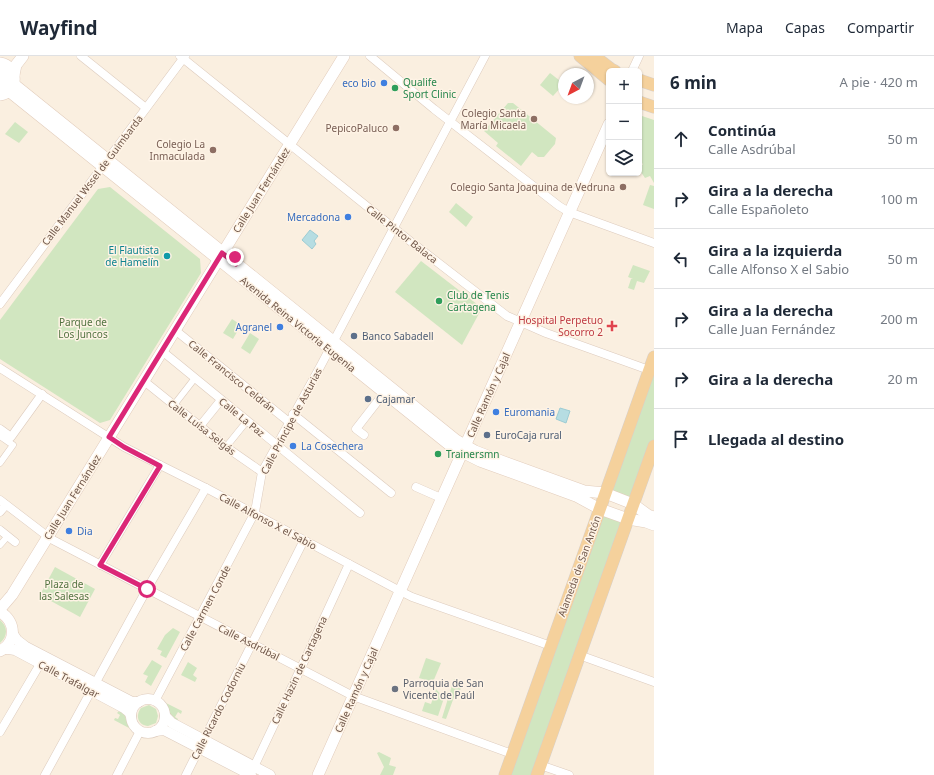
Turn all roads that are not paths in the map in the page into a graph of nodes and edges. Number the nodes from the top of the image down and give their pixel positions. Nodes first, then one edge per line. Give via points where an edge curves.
1 (12, 56) edge
2 (23, 56) edge
3 (81, 56) edge
4 (344, 56) edge
5 (370, 56) edge
6 (485, 56) edge
7 (580, 56) edge
8 (594, 56) edge
9 (638, 56) edge
10 (182, 57) edge
11 (0, 66) edge
12 (609, 68) edge
13 (633, 68) edge
14 (606, 78) edge
15 (642, 81) edge
16 (0, 84) edge
17 (654, 85) edge
18 (9, 87) edge
19 (642, 103) edge
20 (654, 107) edge
21 (146, 108) junction
22 (450, 121) junction
23 (606, 131) edge
24 (289, 144) junction
25 (105, 163) junction
26 (569, 212) junction
27 (394, 228) junction
28 (654, 242) edge
29 (222, 253) junction
30 (0, 304) edge
31 (520, 323) junction
32 (175, 330) junction
33 (331, 345) junction
34 (162, 351) junction
35 (654, 357) edge
36 (0, 368) edge
37 (649, 370) junction
38 (195, 378) junction
39 (144, 381) junction
40 (384, 393) junction
41 (42, 394) junction
42 (221, 400) junction
43 (174, 405) junction
44 (293, 414) junction
45 (247, 421) junction
46 (289, 422) junction
47 (200, 426) junction
48 (0, 429) edge
49 (364, 435) dead end
50 (0, 436) edge
51 (109, 437) junction
52 (277, 445) junction
53 (654, 446) edge
54 (226, 447) junction
55 (461, 453) junction
56 (0, 463) edge
57 (160, 466) junction
58 (262, 472) junction
59 (416, 487) dead end
60 (206, 488) junction
61 (391, 493) dead end
62 (605, 493) junction
63 (441, 498) junction
64 (3, 502) edge
65 (633, 504) junction
66 (600, 509) junction
67 (0, 512) edge
68 (360, 513) dead end
69 (254, 514) junction
70 (654, 517) edge
71 (628, 519) junction
72 (654, 525) edge
73 (0, 530) edge
74 (8, 536) junction
75 (47, 537) junction
76 (304, 540) junction
77 (15, 542) dead end
78 (0, 546) edge
79 (349, 564) junction
80 (100, 565) junction
81 (147, 589) junction
82 (400, 591) junction
83 (1, 606) edge
84 (200, 616) junction
85 (13, 634) junction
86 (252, 643) junction
87 (551, 646) junction
88 (1, 650) edge
89 (579, 655) junction
90 (42, 660) junction
91 (300, 668) junction
92 (654, 682) edge
93 (94, 687) junction
94 (353, 696) junction
95 (155, 701) junction
96 (139, 702) junction
97 (131, 716) junction
98 (165, 716) junction
99 (140, 731) junction
100 (155, 731) junction
101 (0, 732) edge
102 (201, 744) junction
103 (512, 754) junction
104 (538, 770) edge
105 (251, 773) edge
106 (45, 775) edge
107 (116, 775) edge
108 (186, 775) edge
109 (270, 775) edge
110 (318, 775) edge
111 (505, 775) edge
112 (569, 775) edge

1 - 11 main road
2 - 18 main road via 16,65
3 - 21 street
4 - 24 main road, Calle Juan Fernández
5 - 22 street
6 - 22 street, Calle Príncipe de Asturias
7 - 14 main road
8 - 12 main road
9 - 13 street
10 - 21 street, Calle Manuel Wssel de Guimbarda
10 - 24 street, Calle Pintor Balaca
11 - 18 main road, Avenida Reina Victoria Eugenia
15 - 17 main road
16 - 18 main road, Avenida Reina Victoria Eugenia
18 - 25 main road, Avenida Reina Victoria Eugenia
19 - 20 main road
21 - 25 street, Calle Manuel Wssel de Guimbarda
22 - 26 street
22 - 27 street, Calle Príncipe de Asturias
23 - 26 main road, Calle Ramón y Cajal
24 - 27 street, Calle Pintor Balaca
24 - 29 main road, Calle Juan Fernández
25 - 29 main road, Avenida Reina Victoria Eugenia
25 - 30 street, Calle Manuel Wssel de Guimbarda
26 - 28 street
26 - 31 main road, Calle Ramón y Cajal
27 - 31 street, Calle Pintor Balaca via 507,316
27 - 33 street, Calle Príncipe de Asturias
29 - 32 main road, Calle Juan Fernández
29 - 33 main road, Avenida Reina Victoria Eugenia
29 - 33 main road, Avenida Reina Victoria Eugenia
31 - 37 street, Calle Pintor Balaca
31 - 55 main road, Calle Ramón y Cajal
32 - 34 main road, Calle Juan Fernández
32 - 46 street, Calle Francisco Celdrán
33 - 40 main road, Avenida Reina Victoria Eugenia
33 - 44 street, Calle Príncipe de Asturias
33 - 55 main road, Avenida Reina Victoria Eugenia via 448,434
34 - 38 street, Calle La Paz
34 - 39 main road, Calle Juan Fernández
35 - 37 main road, Alameda de San Antón
36 - 41 street, Calle Alfonso X el Sabio
37 - 62 main road, Alameda de San Antón
38 - 42 street, Calle La Paz
38 - 43 street
39 - 43 street, Calle Luisa Selgás
39 - 51 main road, Calle Juan Fernández
40 - 49 street via 356,429
40 - 55 main road, Avenida Reina Victoria Eugenia via 448,444 454,461
41 - 48 street via 11,437
41 - 51 street, Calle Alfonso X el Sabio
42 - 45 street, Calle La Paz
42 - 47 street
43 - 47 street, Calle Luisa Selgás
44 - 46 street, Calle Príncipe de Asturias
44 - 61 street
45 - 52 street, Calle La Paz
45 - 54 street
46 - 52 street, Calle Príncipe de Asturias
47 - 54 street, Calle Luisa Selgás
50 - 56 street via 13,445
51 - 57 street, Calle Alfonso X el Sabio
51 - 75 main road, Calle Juan Fernández
52 - 58 street, Calle Príncipe de Asturias
52 - 68 street, Calle La Paz
53 - 65 main road
54 - 58 street, Calle Luisa Selgás
55 - 62 main road, Avenida Reina Victoria Eugenia via 488,456 584,491
55 - 63 main road, Calle Ramón y Cajal
55 - 66 main road, Avenida Reina Victoria Eugenia via 576,496
57 - 60 street, Calle Alfonso X el Sabio
57 - 80 street
58 - 69 street, Calle Príncipe de Asturias
59 - 63 street
60 - 69 street, Calle Alfonso X el Sabio
60 - 81 street
62 - 65 main road, Avenida Reina Victoria Eugenia
62 - 66 main road, Alameda de San Antón
63 - 82 main road, Calle Ramón y Cajal
64 - 67 street
64 - 75 street, Calle Asdrúbal
65 - 70 main road, Avenida Reina Victoria Eugenia
65 - 71 main road
66 - 71 main road, Avenida Reina Victoria Eugenia
66 - 87 main road, Alameda de San Antón
69 - 76 street, Calle Alfonso X el Sabio
69 - 84 street, Calle Carmen Conde
71 - 72 main road, Avenida Reina Victoria Eugenia
71 - 89 main road
73 - 74 street
74 - 77 street
74 - 78 street
75 - 80 street, Calle Asdrúbal
75 - 83 main road, Calle Juan Fernández
76 - 79 street, Calle Alfonso X el Sabio
76 - 86 street, Calle Ricardo Codorniu
79 - 82 street, Calle Alfonso X el Sabio
79 - 91 street, Calle Hazin de Cartagena
80 - 81 street, Calle Asdrúbal
81 - 84 street, Calle Asdrúbal
81 - 93 street
82 - 87 street, Calle Alfonso X el Sabio
82 - 94 main road, Calle Ramón y Cajal
83 - 85 main road via 10,621
84 - 86 street, Calle Asdrúbal
84 - 95 street, Calle Carmen Conde
85 - 88 main road via 10,642
85 - 90 street, Calle Trafalgar
86 - 91 street, Calle Asdrúbal
86 - 102 street, Calle Ricardo Codorniu
87 - 103 main road, Alameda de San Antón
88 - 90 street, Calle Trafalgar via 12,650
89 - 92 street
89 - 104 main road
90 - 93 street, Calle Trafalgar
90 - 101 street
91 - 94 street, Calle Asdrúbal
91 - 105 street, Calle Hazin de Cartagena
93 - 96 street, Calle Trafalgar via 132,702
93 - 97 street, Calle Trafalgar via 128,711
93 - 106 street
94 - 103 street, Calle Asdrúbal
94 - 110 main road, Calle Ramón y Cajal
95 - 96 street via 147,699
95 - 98 street via 163,708
96 - 97 street via 133,708
97 - 99 street via 134,726
98 - 100 street via 162,725
98 - 102 street
99 - 100 street
99 - 107 street
100 - 102 street via 166,731
102 - 105 street
102 - 108 street, Calle Ricardo Codorniu
103 - 111 main road, Alameda de San Antón
104 - 112 street
105 - 109 street

